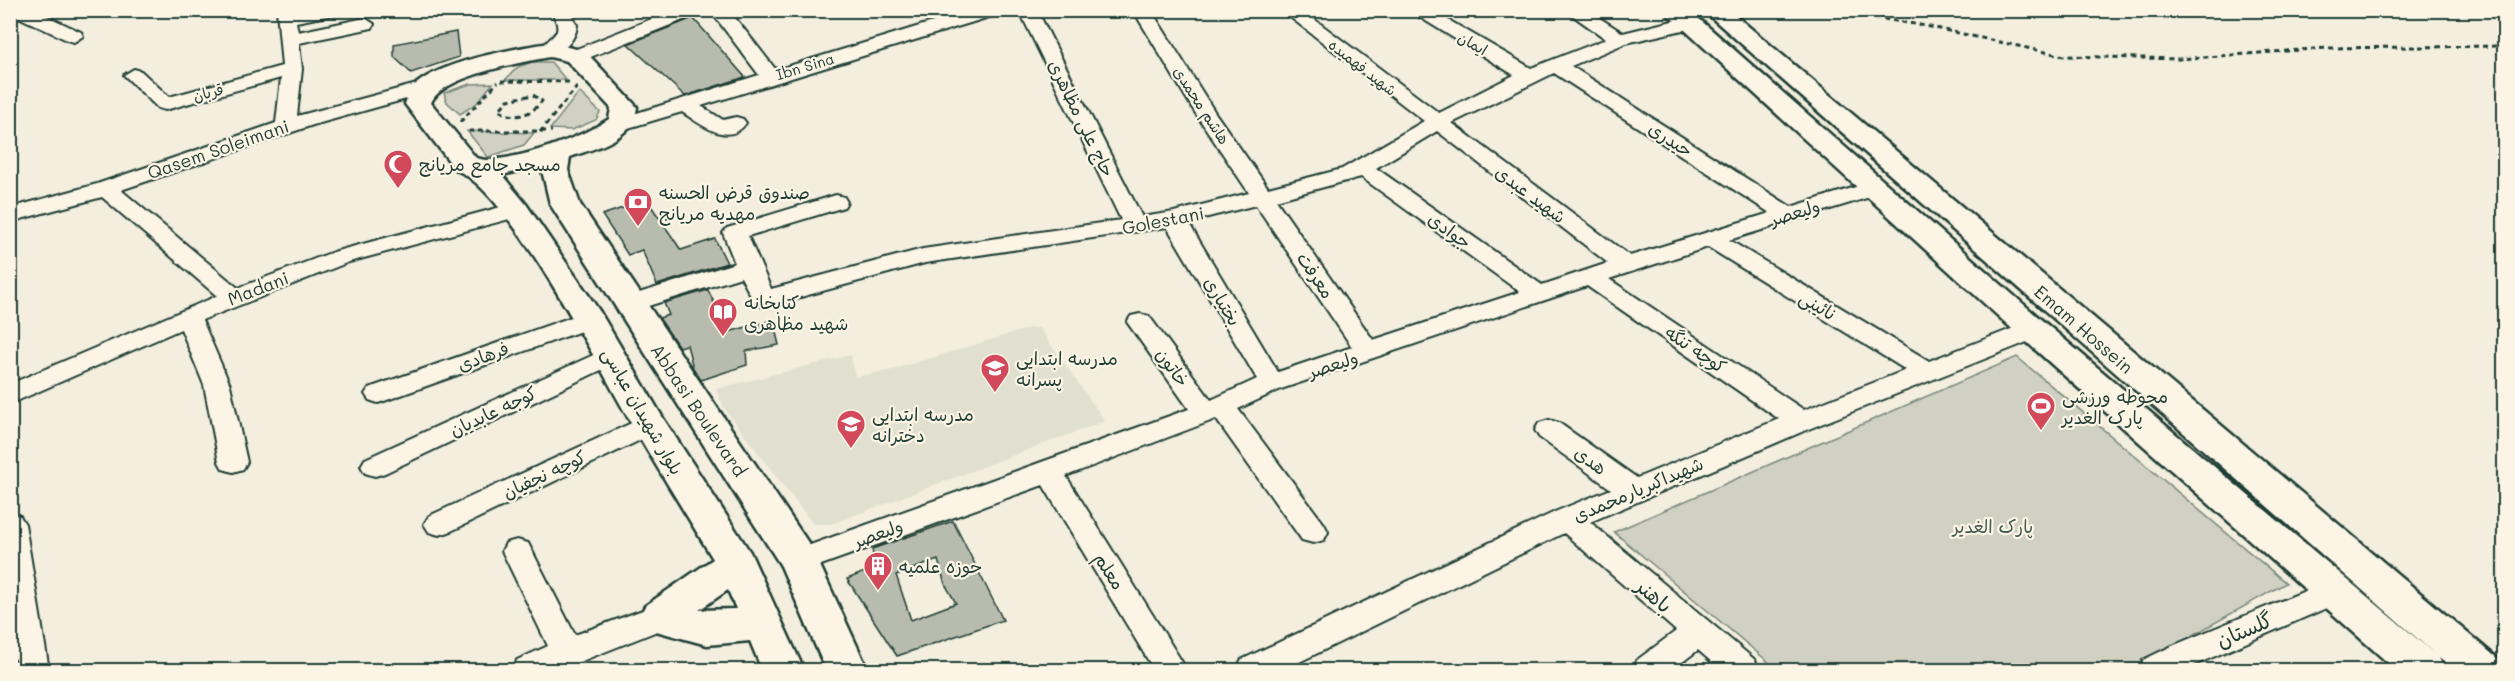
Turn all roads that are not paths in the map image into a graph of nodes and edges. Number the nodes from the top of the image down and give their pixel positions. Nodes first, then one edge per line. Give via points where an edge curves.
1 (18, 10) edge
2 (332, 10) edge
3 (560, 10) edge
4 (692, 10) edge
5 (719, 10) edge
6 (993, 10) edge
7 (1028, 10) edge
8 (1142, 10) edge
9 (1290, 10) edge
10 (1417, 10) edge
11 (1574, 10) edge
12 (286, 14) edge
13 (1693, 15) edge
14 (365, 24) dead end
15 (74, 36) dead end
16 (290, 39) junction
17 (1620, 39) junction
18 (550, 50) junction
19 (1554, 64) junction
20 (570, 65) junction
21 (292, 69) junction
22 (134, 75) dead end
23 (1529, 75) junction
24 (771, 76) junction
25 (428, 87) junction
26 (687, 106) junction
27 (736, 123) dead end
28 (1436, 123) junction
29 (618, 125) junction
30 (286, 126) junction
31 (546, 138) junction
32 (474, 153) junction
33 (1360, 166) junction
34 (105, 188) junction
35 (1875, 188) junction
36 (1263, 198) junction
37 (836, 202) dead end
38 (516, 210) junction
39 (1787, 214) junction
40 (10, 215) edge
41 (1174, 219) junction
42 (1135, 226) junction
43 (1709, 238) junction
44 (1626, 265) junction
45 (748, 267) junction
46 (1590, 277) junction
47 (1540, 295) junction
48 (233, 297) junction
49 (629, 304) junction
50 (188, 316) junction
51 (589, 319) junction
52 (1140, 322) dead end
53 (2033, 330) junction
54 (1368, 352) junction
55 (611, 355) junction
56 (1926, 371) junction
57 (1272, 383) junction
58 (378, 394) dead end
59 (10, 395) edge
60 (1213, 409) junction
61 (1801, 421) junction
62 (650, 424) junction
63 (1549, 430) dead end
64 (233, 462) dead end
65 (375, 466) dead end
66 (1049, 472) junction
67 (1632, 490) junction
68 (1567, 519) junction
69 (10, 524) edge
70 (439, 524) dead end
71 (1312, 532) dead end
72 (517, 551) dead end
73 (799, 561) junction
74 (736, 563) junction
75 (2334, 591) junction
76 (659, 617) junction
77 (763, 624) junction
78 (1697, 633) junction
79 (567, 652) junction
80 (2192, 663) edge
81 (33, 670) edge
82 (529, 670) edge
83 (783, 670) edge
84 (847, 670) edge
85 (1171, 670) edge
86 (1253, 670) edge
87 (1649, 670) edge
88 (1743, 670) edge
89 (2156, 670) edge
90 (2424, 670) edge
91 (2482, 670) edge

1 - 15 street
2 - 12 street
3 - 18 street via 568,25 567,35
4 - 20 street
5 - 24 street
6 - 24 street, Ibn Sina
7 - 42 street, حاج علی مظاهری
8 - 36 street, هاشم محمدی
9 - 28 street, شهید فهمیده
10 - 23 street, ایمان
11 - 17 street
12 - 16 street
13 - 17 street, Golestani
13 - 35 main road, Emam Hossein
13 - 91 main road, Emam Hossein
14 - 16 street
16 - 21 street
17 - 19 street, Golestani
18 - 20 main road
18 - 25 main road via 526,53
19 - 23 street, Golestani
19 - 39 street, حیدری
20 - 29 main road via 624,107
21 - 22 street, قربان via 165,104
21 - 30 street
23 - 28 street, Golestani
24 - 26 street, Ibn Sina
25 - 30 street, Qasem Soleimani
25 - 32 main road, بلوار شهیدان عباسی via 418,104 466,164
26 - 27 street via 721,128
26 - 29 street, Ibn Sina
28 - 33 street, Golestani
28 - 44 street, شهید عبدی
29 - 31 main road via 599,136
30 - 34 street, Qasem Soleimani
31 - 32 main road via 515,165
31 - 49 main road, Abbasi Boulevard via 565,204
32 - 38 main road, بلوار شهیدان عباسی
33 - 36 street, Golestani via 1350,174
33 - 47 street, جوادی
34 - 40 street, Qasem Soleimani
34 - 48 street
35 - 39 street, ولیعصر
35 - 53 main road, Emam Hossein
36 - 41 street, Golestani
36 - 54 street, معرفت
37 - 45 street via 735,233
38 - 48 street, Madani via 341,257
38 - 51 main road, بلوار شهیدان عباسی
39 - 43 street, ولیعصر
41 - 42 street, Golestani
41 - 57 street, بختیاری
42 - 45 street, Golestani via 923,256 764,299
43 - 44 street, ولیعصر
43 - 56 street, نائینی
44 - 46 street, ولیعصر
45 - 49 street
46 - 47 street, ولیعصر
46 - 61 street, کوچه تنگه
47 - 54 street, ولیعصر
48 - 50 street, Madani
49 - 73 main road, Abbasi Boulevard
50 - 59 street, Madani
50 - 64 street via 218,385
51 - 55 main road, بلوار شهیدان عباسی
51 - 58 street, فرهادی
52 - 60 street, خاتون
53 - 56 street, شهیداکبریارمحمدی
53 - 75 main road, Emam Hossein
54 - 57 street, ولیعصر
55 - 62 main road, بلوار شهیدان عباسی
55 - 65 street, کوجه عابدیان
56 - 61 street, شهیداکبریارمحمدی
57 - 60 street, ولیعصر
60 - 66 street, ولیعصر
60 - 71 street, خاتون
61 - 67 street, شهیداکبریارمحمدی
62 - 70 street, کوچه نجفیان
62 - 74 main road, بلوار شهیدان عباسی
63 - 67 street, هدی
66 - 73 street, ولیعصر
66 - 85 street, معلم
67 - 68 street, شهیداکبریارمحمدی
68 - 78 street, باهنر
68 - 86 street, شهیداکبریارمحمدی
69 - 81 street
72 - 79 street
73 - 84 main road, Abbasi Boulevard
74 - 76 main road
74 - 77 main road, بلوار شهیدان عباسی
75 - 80 street, گلستان
75 - 90 main road, Emam Hossein
76 - 77 main road via 706,628
76 - 79 street
77 - 83 main road, بلوار شهیدان عباسی
78 - 87 street
78 - 88 street, باهنر
79 - 82 street
80 - 89 street, گلستان

